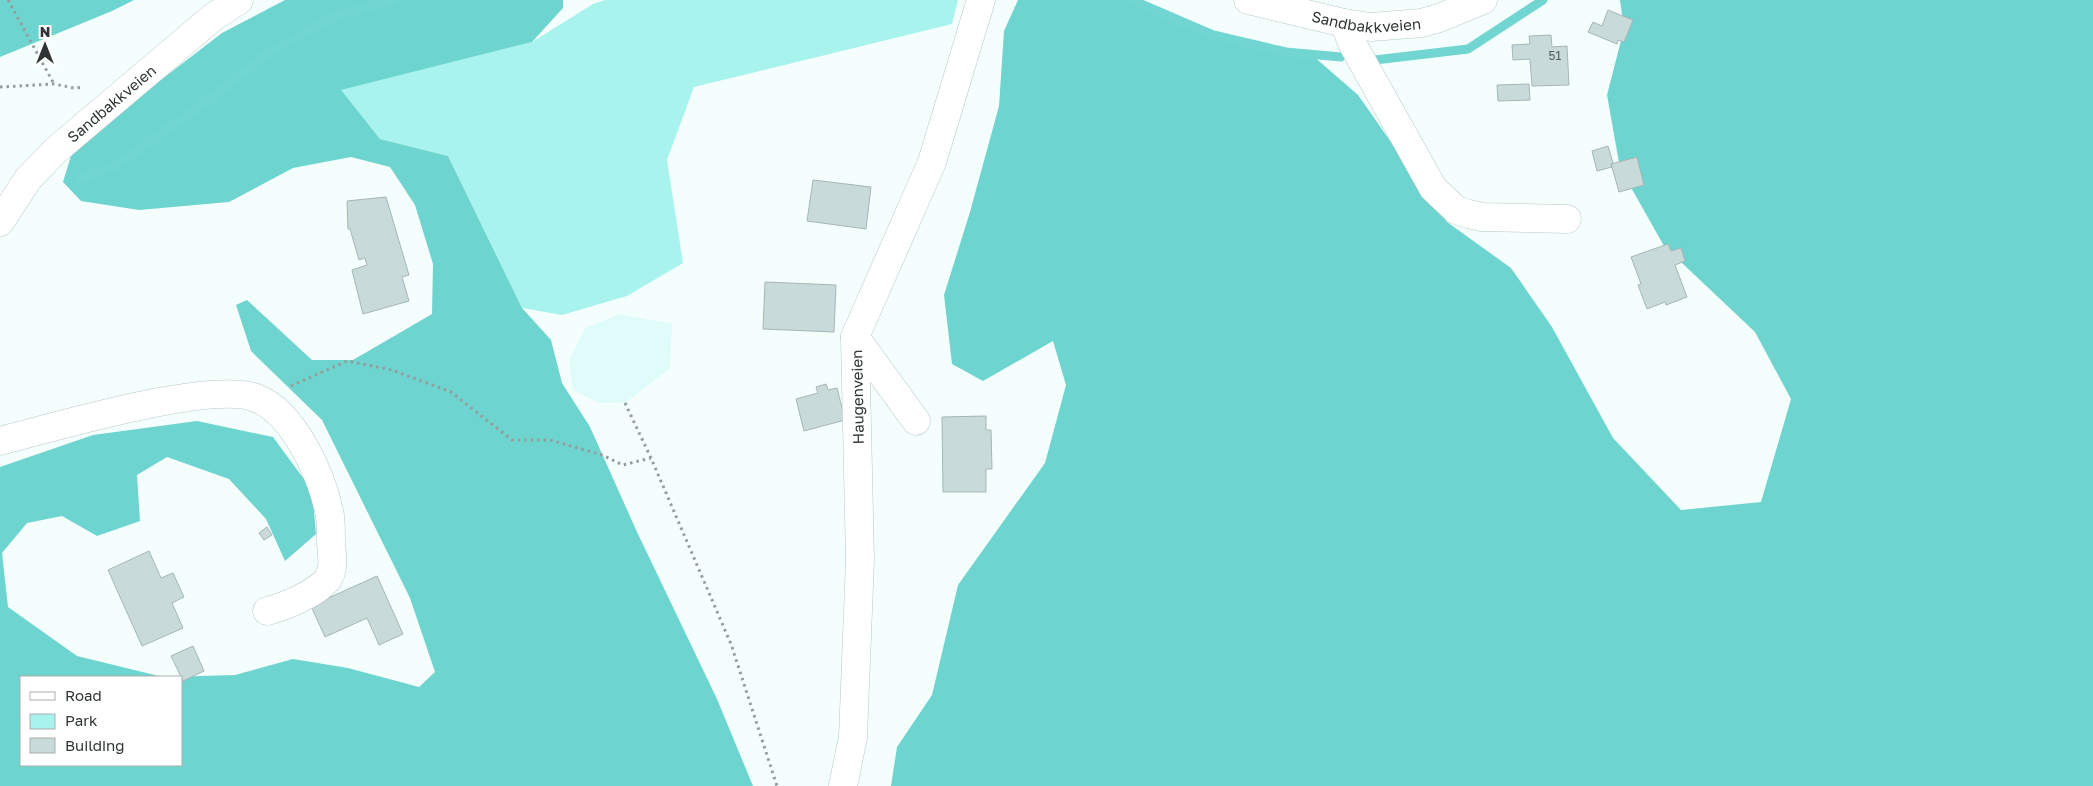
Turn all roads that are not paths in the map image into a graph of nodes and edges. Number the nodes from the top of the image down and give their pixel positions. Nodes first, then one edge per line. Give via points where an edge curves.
1 (239, 0) edge
2 (981, 0) edge
3 (1248, 0) edge
4 (1483, 0) edge
5 (1344, 23) junction
6 (1567, 219) dead end
7 (0, 222) edge
8 (855, 337) junction
9 (916, 421) dead end
10 (0, 440) edge
11 (267, 611) dead end
12 (842, 786) edge

1 - 7 street, Sandbakkveien via 197,30 56,150 28,179
2 - 8 street, Haugenveien via 932,162
3 - 5 street, Sandbakkveien
4 - 5 street, Sandbakkveien via 1422,23 1371,27
5 - 6 street via 1433,188 1443,200 1456,210 1482,217
8 - 9 street
8 - 12 street, Haugenveien via 860,560 853,737
10 - 11 street via 115,412 214,394 242,394 256,397 271,406 300,440 326,498 332,561 326,580 315,590

